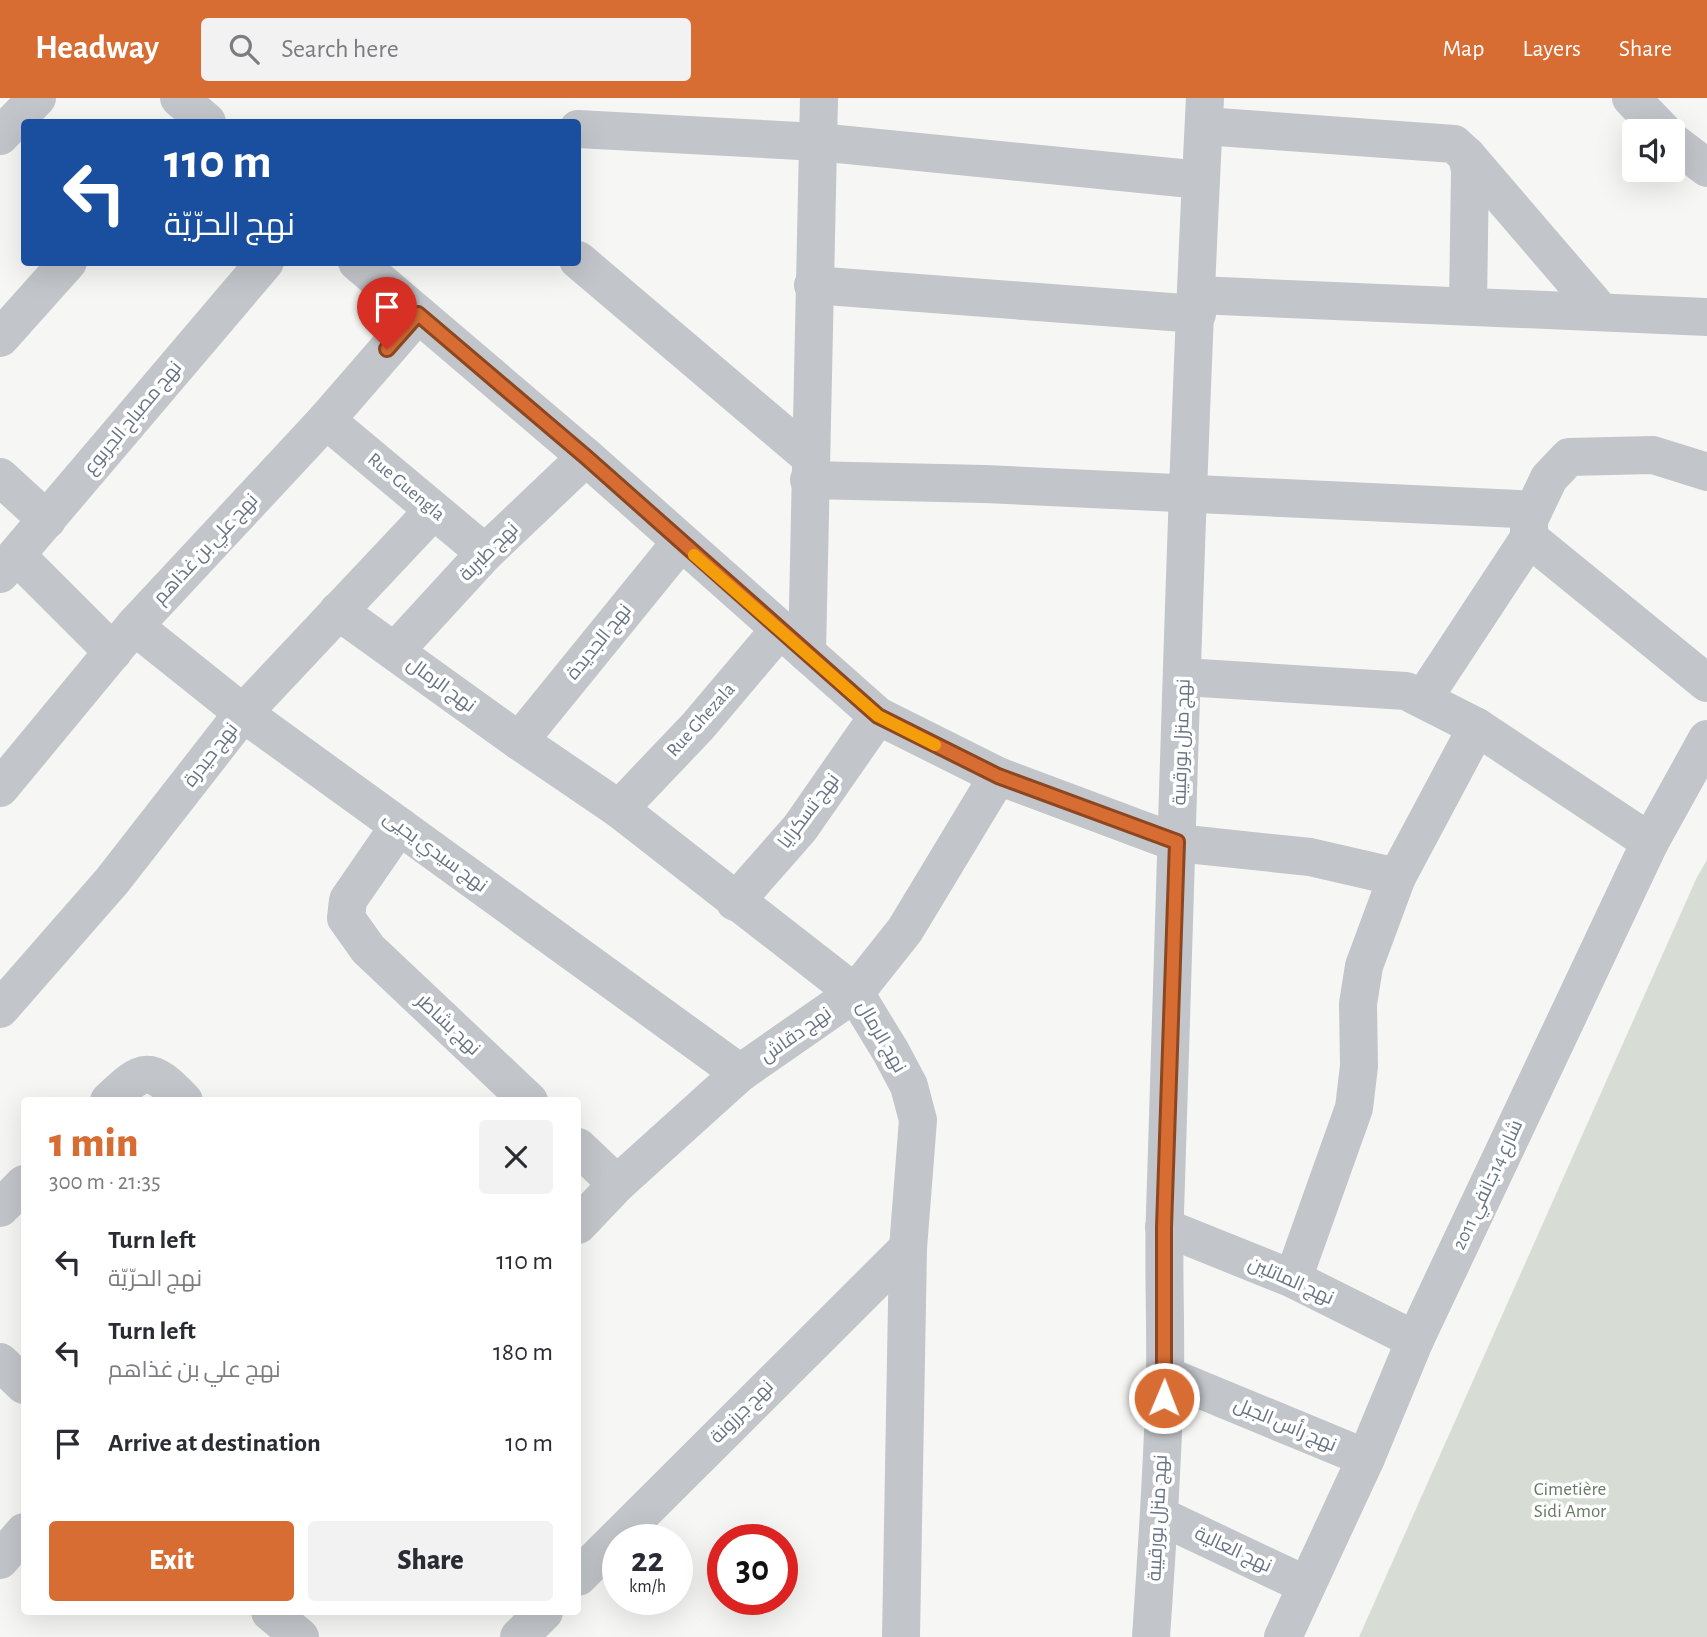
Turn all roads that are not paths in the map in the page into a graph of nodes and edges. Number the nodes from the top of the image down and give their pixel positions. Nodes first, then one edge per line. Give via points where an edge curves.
1 (37, 98) edge
2 (819, 98) edge
3 (1631, 98) edge
4 (1205, 112) edge
5 (1651, 119) edge
6 (581, 129) edge
7 (0, 136) edge
8 (818, 142) junction
9 (1685, 151) edge
10 (1467, 156) junction
11 (1707, 168) edge
12 (1201, 180) junction
13 (581, 263) edge
14 (64, 266) edge
15 (262, 266) edge
16 (362, 266) edge
17 (813, 285) junction
18 (1197, 304) junction
19 (1468, 306) junction
20 (1601, 312) junction
21 (418, 314) junction
22 (1707, 317) edge
23 (0, 338) edge
24 (327, 420) junction
25 (586, 457) junction
26 (809, 468) junction
27 (1707, 472) edge
28 (0, 477) edge
29 (1187, 493) junction
30 (433, 511) junction
31 (47, 520) junction
32 (1529, 529) junction
33 (680, 543) junction
34 (485, 554) junction
35 (8, 565) edge
36 (338, 611) junction
37 (124, 639) junction
38 (793, 641) junction
39 (395, 651) junction
40 (1184, 677) junction
41 (1707, 682) edge
42 (1423, 699) junction
43 (243, 713) junction
44 (878, 716) junction
45 (1477, 727) junction
46 (1707, 739) edge
47 (519, 741) junction
48 (998, 776) junction
49 (0, 788) edge
50 (619, 809) junction
51 (399, 826) junction
52 (1177, 842) junction
53 (1650, 842) junction
54 (1397, 877) junction
55 (735, 902) junction
56 (855, 993) junction
57 (0, 1009) edge
58 (740, 1073) junction
59 (113, 1097) edge
60 (180, 1097) edge
61 (525, 1097) edge
62 (581, 1150) edge
63 (617, 1184) junction
64 (21, 1187) edge
65 (0, 1208) edge
66 (581, 1223) edge
67 (1164, 1227) junction
68 (908, 1248) junction
69 (1293, 1279) junction
70 (1415, 1340) junction
71 (0, 1362) edge
72 (1165, 1374) junction
73 (21, 1382) edge
74 (1366, 1458) junction
75 (1160, 1516) junction
76 (581, 1574) edge
77 (1306, 1585) junction
78 (274, 1615) edge
79 (541, 1615) edge
80 (300, 1637) edge
81 (519, 1637) edge
82 (902, 1637) edge
83 (1151, 1637) edge
84 (1283, 1637) edge

1 - 7 street
2 - 8 street
3 - 5 street
4 - 10 street via 1438,141 1454,144
4 - 12 street, نهج منزل بورقيبة
6 - 8 street
8 - 12 street
8 - 17 street
9 - 11 street
10 - 19 street
10 - 20 street
12 - 18 street, نهج منزل بورقيبة
13 - 26 street
14 - 23 street
15 - 31 street, نهج مصباح الجربوع
16 - 21 street
17 - 18 street
17 - 26 street
18 - 19 street
18 - 29 street, نهج منزل بورقيبة
19 - 20 street
20 - 22 street
21 - 24 street, نهج علي بن غذاهم
21 - 25 street
24 - 30 street, Rue Guengla
24 - 37 street, نهج علي بن غذاهم
25 - 33 street
25 - 34 street, نهج طبربة
26 - 29 street
26 - 38 street
27 - 32 street via 1653,455 1569,457 1549,478
28 - 31 street
29 - 32 street via 1518,509
29 - 40 street, نهج منزل بورقيبة
30 - 34 street, Rue Guengla
30 - 36 street, نهج حيدرة
31 - 35 street, نهج مصباح الجربوع
32 - 41 street
32 - 42 street
33 - 38 street
33 - 47 street, نهج الجديدة
34 - 39 street, نهج طبربة
35 - 37 street, نهج سيدي يحيى
36 - 39 street, نهج الرمال
36 - 43 street, نهج حيدرة
37 - 43 street, نهج سيدي يحيى
37 - 49 street, نهج علي بن غذاهم
38 - 44 street
38 - 50 street, Rue Ghezala via 698,726
39 - 47 street, نهج الرمال
40 - 42 street via 1373,687 1406,691
40 - 52 street, نهج منزل بورقيبة
42 - 45 street
43 - 51 street, نهج سيدي يحيى
43 - 57 street, نهج حيدرة via 112,881
44 - 48 street
44 - 55 street, نهج تسكرايا via 800,828
45 - 53 street
45 - 54 street
46 - 53 street, شارع 14جانفي 2011
47 - 50 street, نهج الرمال
48 - 52 street
48 - 56 street, نهج دقاش via 905,930
50 - 55 street, نهج الرمال
51 - 58 street, نهج سيدي يحيى
51 - 61 street, نهج بشاطر via 348,900 346,918 368,949
52 - 54 street via 1310,857
52 - 67 street, نهج منزل بورقيبة
53 - 70 street, شارع 14جانفي 2011
54 - 69 street via 1364,966 1354,1108
55 - 56 street, نهج الرمال
56 - 58 street, نهج دقاش
56 - 68 street, نهج الرمال via 909,1086 918,1120
58 - 63 street, نهج دقاش
59 - 60 street via 139,1074 150,1073 161,1077
62 - 63 street
63 - 66 street, نهج دقاش
64 - 65 street
67 - 69 street, نهج الماتلين
67 - 72 street, نهج منزل بورقيبة
68 - 76 street, نهج جرزونة
68 - 82 street, نهج الرمال
69 - 70 street, نهج الماتلين
70 - 74 street, شارع 14جانفي 2011
71 - 73 street
72 - 74 street, نهج رأس الجبل
72 - 75 street, نهج منزل بورقيبة
74 - 77 street, شارع 14جانفي 2011
75 - 77 street, نهج العالية
75 - 83 street, نهج منزل بورقيبة
77 - 84 street, شارع 14جانفي 2011
78 - 80 street
79 - 81 street

